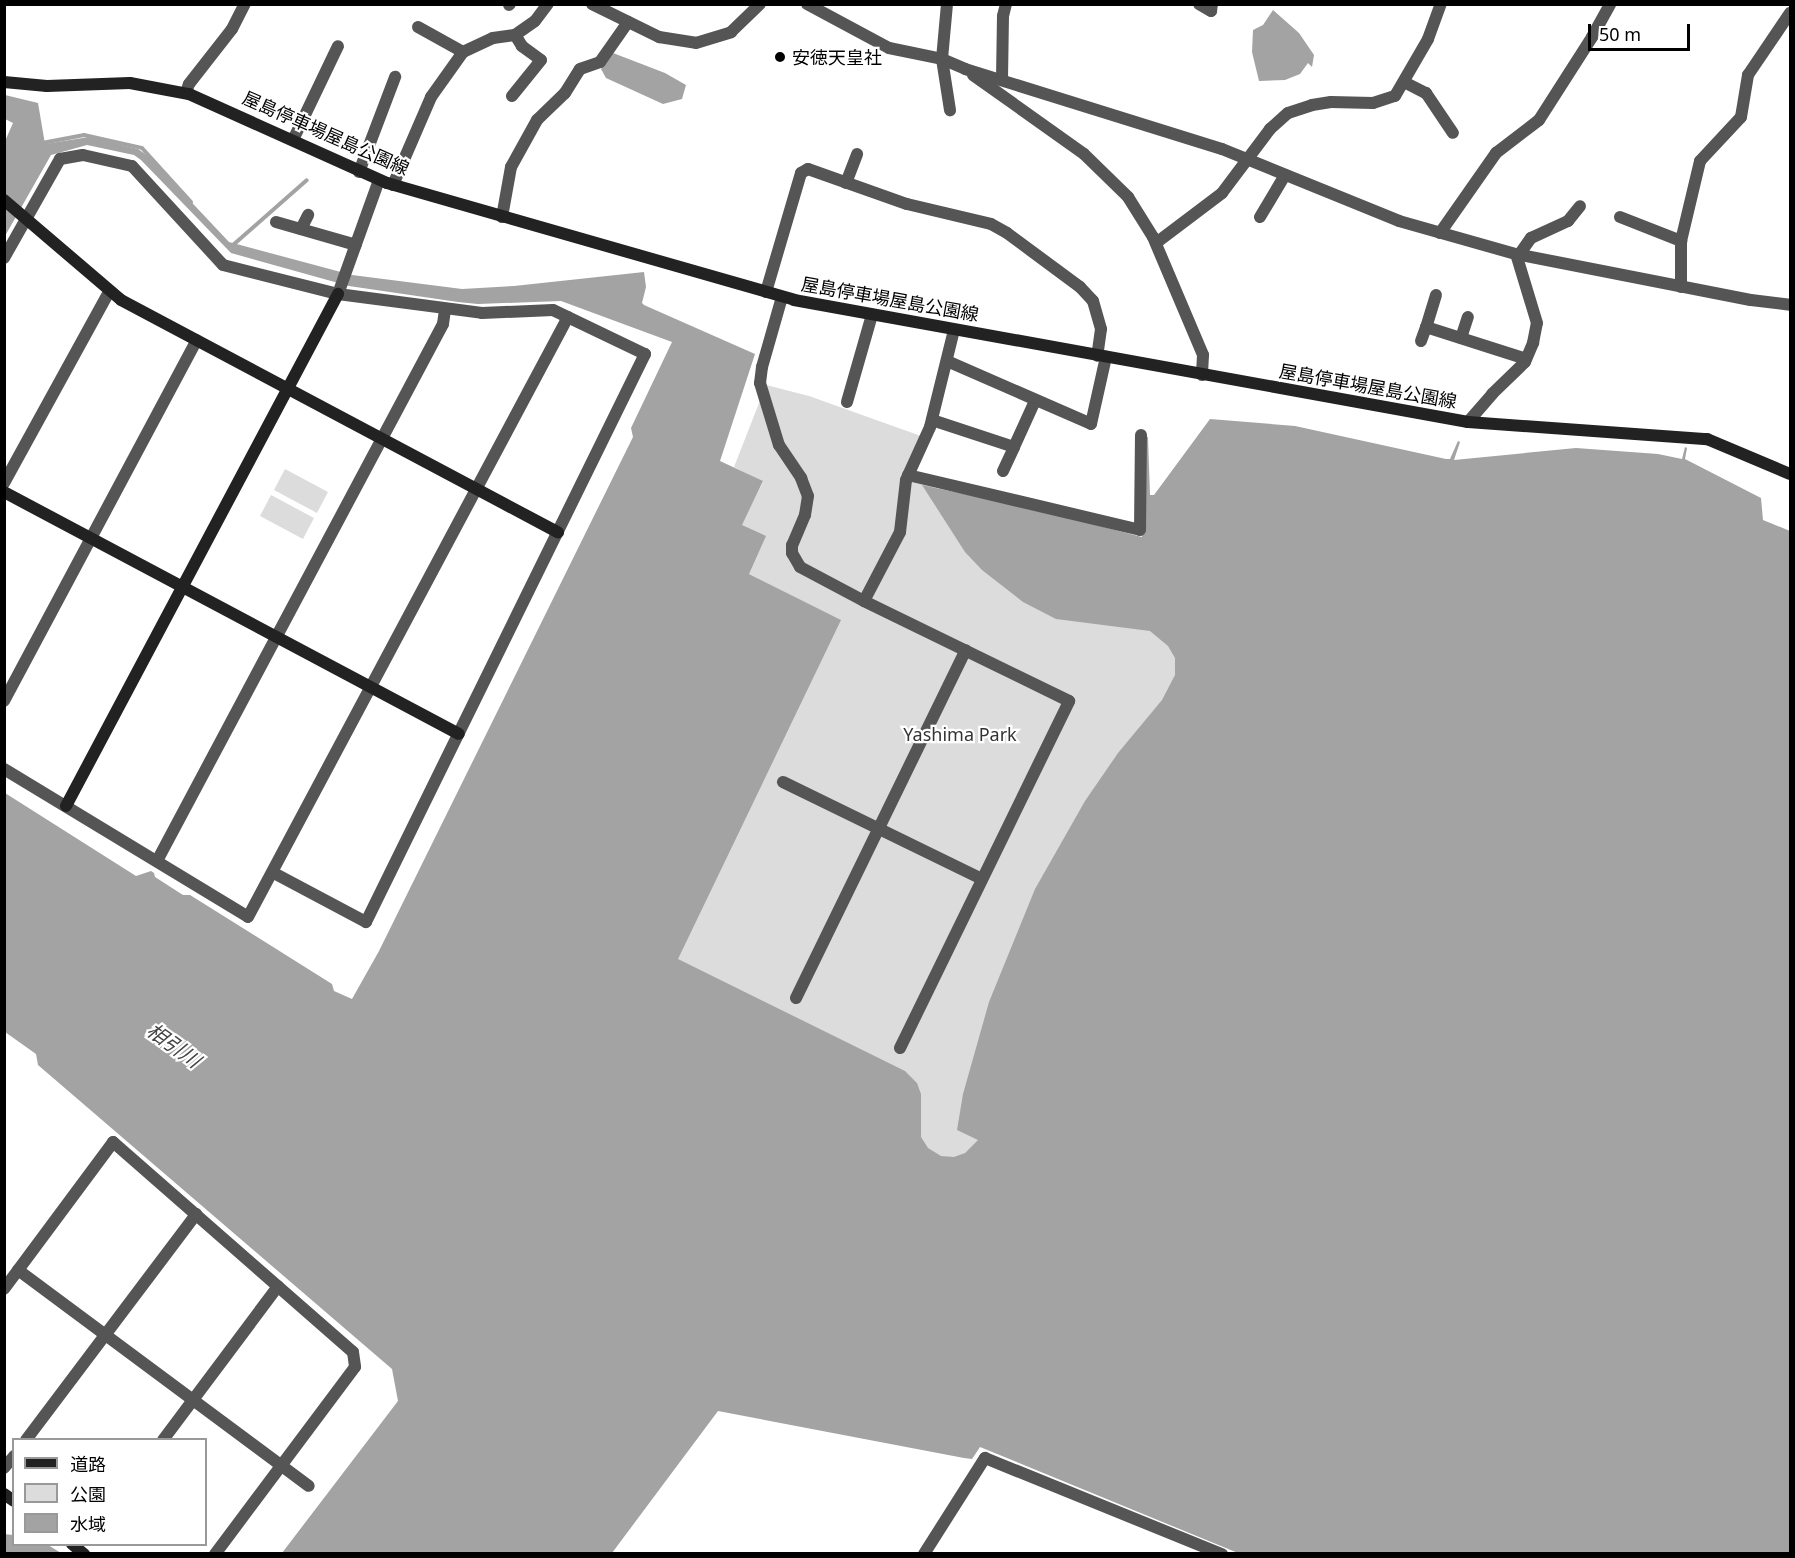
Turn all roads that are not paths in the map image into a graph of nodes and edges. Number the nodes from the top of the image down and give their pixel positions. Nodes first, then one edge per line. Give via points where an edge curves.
1 (245, 4) edge
2 (548, 4) edge
3 (592, 4) edge
4 (760, 4) edge
5 (947, 4) edge
6 (1006, 4) edge
7 (1198, 4) edge
8 (1212, 4) edge
9 (1442, 4) edge
10 (1610, 4) edge
11 (811, 6) edge
12 (1791, 13) edge
13 (628, 22) junction
14 (418, 27) dead end
15 (515, 35) junction
16 (338, 45) dead end
17 (463, 52) junction
18 (942, 59) junction
19 (964, 69) junction
20 (395, 77) dead end
21 (1002, 80) junction
22 (4, 82) edge
23 (1404, 82) junction
24 (186, 93) junction
25 (512, 96) dead end
26 (950, 110) dead end
27 (1454, 133) dead end
28 (293, 140) junction
29 (857, 153) dead end
30 (1247, 159) junction
31 (359, 172) junction
32 (1285, 175) junction
33 (380, 180) junction
34 (846, 183) junction
35 (393, 185) junction
36 (4, 201) edge
37 (1580, 206) dead end
38 (308, 215) dead end
39 (22, 216) junction
40 (502, 217) junction
41 (1260, 217) dead end
42 (1620, 217) dead end
43 (276, 222) dead end
44 (301, 229) junction
45 (1440, 233) junction
46 (1681, 241) junction
47 (1156, 243) junction
48 (356, 245) junction
49 (1518, 254) junction
50 (4, 258) edge
51 (1681, 287) junction
52 (340, 290) junction
53 (109, 292) junction
54 (766, 292) junction
55 (1436, 295) dead end
56 (782, 297) junction
57 (1791, 305) edge
58 (445, 309) junction
59 (872, 315) junction
60 (568, 317) junction
61 (1468, 317) dead end
62 (1426, 327) junction
63 (954, 330) junction
64 (1461, 338) junction
65 (197, 340) junction
66 (1421, 341) dead end
67 (1102, 356) junction
68 (1526, 359) junction
69 (947, 361) junction
70 (1202, 375) junction
71 (288, 388) junction
72 (1035, 400) junction
73 (847, 402) dead end
74 (932, 420) junction
75 (1468, 423) junction
76 (1141, 435) dead end
77 (382, 438) junction
78 (1014, 447) junction
79 (1003, 471) dead end
80 (1791, 474) edge
81 (908, 475) junction
82 (4, 483) edge
83 (477, 488) junction
84 (4, 492) edge
85 (558, 532) junction
86 (91, 538) junction
87 (182, 587) junction
88 (864, 601) junction
89 (276, 637) junction
90 (966, 650) junction
91 (371, 687) junction
92 (4, 701) edge
93 (459, 734) junction
94 (4, 769) edge
95 (783, 782) dead end
96 (66, 806) junction
97 (879, 828) junction
98 (157, 861) junction
99 (272, 872) junction
100 (982, 879) junction
101 (796, 998) dead end
102 (900, 1048) dead end
103 (196, 1214) junction
104 (18, 1270) junction
105 (278, 1286) junction
106 (4, 1289) edge
107 (105, 1334) junction
108 (194, 1399) junction
109 (27, 1438) edge
110 (165, 1438) edge
111 (282, 1465) junction
112 (309, 1486) dead end
113 (215, 1554) edge
114 (924, 1554) edge
115 (1222, 1554) edge

1 - 24 street via 229,34
2 - 15 street via 535,21
3 - 13 street
4 - 13 street via 731,32 696,43 671,41
5 - 18 street
6 - 21 street
7 - 8 street via 1211,11
9 - 23 street
10 - 45 street via 1539,120 1496,153
11 - 18 street via 889,48
12 - 46 street via 1748,75 1742,117 1700,161
13 - 40 street via 600,62 582,67 560,98 537,120 511,167
14 - 17 street
15 - 17 street via 493,38
15 - 25 street via 522,46 541,60
16 - 28 street
17 - 35 street via 431,98
18 - 19 street
18 - 26 street
19 - 21 street
19 - 47 street via 1096,164 1128,197
20 - 31 street
21 - 30 street
22 - 24 main road, 屋島停車場屋島公園線 via 47,86 130,82
23 - 27 street via 1426,93
23 - 30 street via 1395,96 1384,101 1331,102 1288,113
24 - 28 main road, 屋島停車場屋島公園線
28 - 31 main road, 屋島停車場屋島公園線
29 - 34 street
30 - 32 street
30 - 47 street via 1222,192
31 - 33 main road, 屋島停車場屋島公園線
32 - 41 street
32 - 45 street via 1399,221
33 - 35 main road, 屋島停車場屋島公園線
33 - 48 street
34 - 54 street via 808,170 801,173
34 - 67 street via 907,204 983,222 1007,233 1093,301 1101,329
35 - 40 main road, 屋島停車場屋島公園線
36 - 39 main road
37 - 49 street via 1568,221 1531,238
38 - 44 street
39 - 50 street
39 - 52 street via 60,159 83,155 132,166 223,265
39 - 53 main road
40 - 54 main road, 屋島停車場屋島公園線
42 - 46 street
43 - 44 street
44 - 48 street
45 - 49 street
46 - 51 street
47 - 70 street via 1203,355
48 - 52 street
49 - 51 street
49 - 68 street via 1537,323
51 - 57 street
52 - 58 street
52 - 71 main road
53 - 65 main road
53 - 82 street
54 - 56 main road, 屋島停車場屋島公園線
55 - 62 street
56 - 59 main road, 屋島停車場屋島公園線
56 - 88 street via 760,383 779,445 808,496 792,553 800,567
58 - 60 street via 482,314 553,310
58 - 77 street via 443,324
59 - 63 main road, 屋島停車場屋島公園線
59 - 73 street
60 - 83 street
60 - 85 street via 645,354
61 - 64 street
62 - 64 street
62 - 66 street
63 - 67 main road, 屋島停車場屋島公園線
63 - 69 street
64 - 68 street
65 - 71 main road
65 - 86 street
67 - 70 main road, 屋島停車場屋島公園線
67 - 72 street via 1091,424
68 - 75 street
69 - 72 street
69 - 74 street
70 - 75 main road, 屋島停車場屋島公園線
71 - 77 main road
71 - 87 main road
72 - 78 street
74 - 78 street
74 - 81 street
75 - 80 main road, 屋島停車場屋島公園線 via 1707,439
76 - 81 street via 1140,530
77 - 83 main road
77 - 89 street
78 - 79 street
81 - 88 street via 900,531
83 - 85 main road
83 - 91 street
84 - 86 main road
85 - 93 street
86 - 87 main road
86 - 92 street
87 - 89 main road
87 - 96 main road
88 - 90 street
89 - 91 main road
89 - 98 street
90 - 97 street
90 - 100 street via 1070,701
91 - 93 main road
91 - 99 street
93 - 99 street via 366,922
94 - 96 street
95 - 97 street
96 - 98 street
97 - 100 street
97 - 101 street
98 - 99 street via 248,917
100 - 102 street
103 - 104 street via 113,1142
103 - 105 street
103 - 107 street
104 - 106 street
104 - 107 street
105 - 108 street
105 - 111 street via 353,1352 355,1367
107 - 108 street
107 - 109 street
108 - 110 street
108 - 111 street
111 - 112 street
111 - 113 street
114 - 115 street via 985,1458

